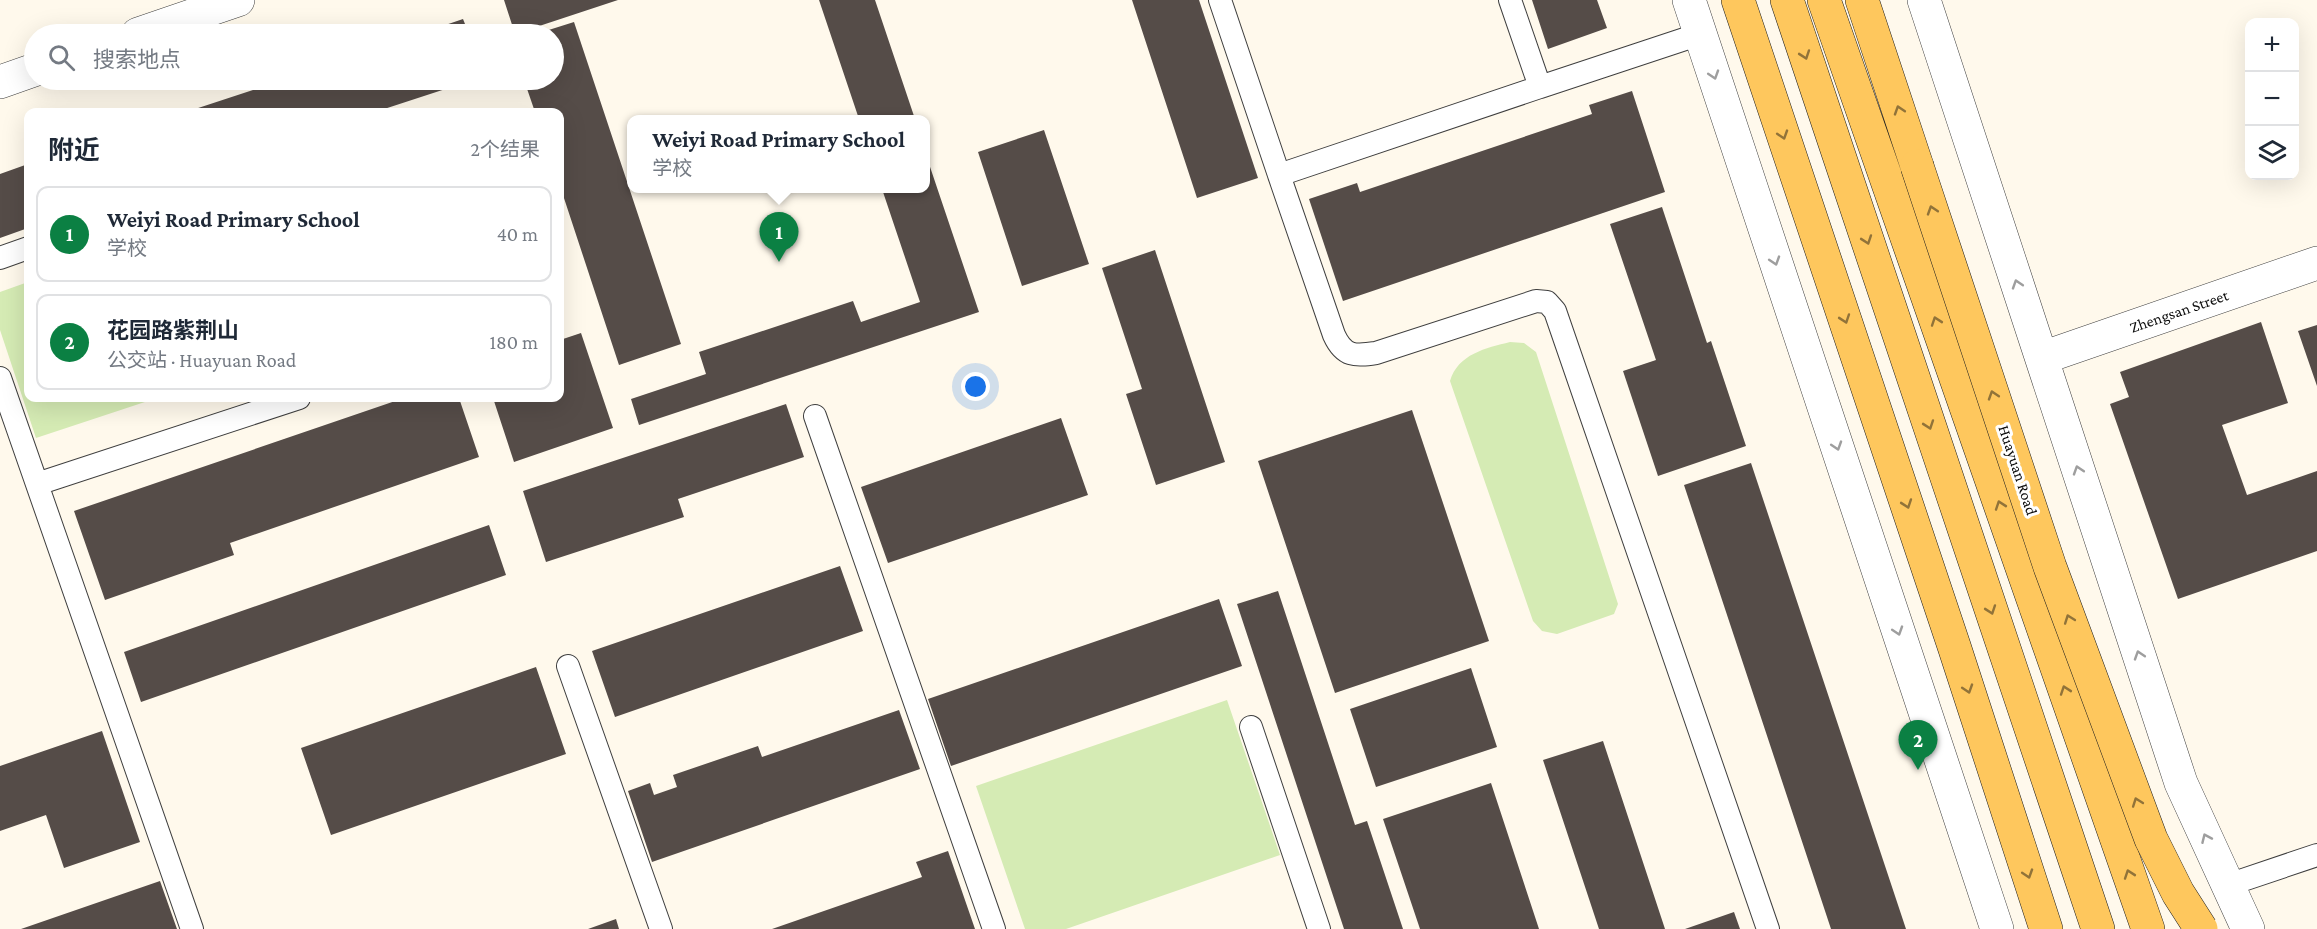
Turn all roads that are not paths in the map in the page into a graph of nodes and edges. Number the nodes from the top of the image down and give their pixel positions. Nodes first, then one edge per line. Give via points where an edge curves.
1 (238, 0) edge
2 (1220, 0) edge
3 (1510, 0) edge
4 (1689, 0) edge
5 (1738, 0) edge
6 (1787, 0) edge
7 (1824, 0) edge
8 (1862, 0) edge
9 (1924, 0) edge
10 (167, 24) edge
11 (1700, 34) junction
12 (24, 74) edge
13 (0, 82) edge
14 (1540, 87) junction
15 (1279, 175) junction
16 (24, 249) edge
17 (0, 258) edge
18 (2317, 264) edge
19 (2042, 358) junction
20 (0, 378) edge
21 (287, 402) edge
22 (815, 416) dead end
23 (37, 484) junction
24 (568, 666) dead end
25 (1251, 727) dead end
26 (2317, 855) edge
27 (2228, 885) junction
28 (192, 929) edge
29 (661, 929) edge
30 (994, 929) edge
31 (1319, 929) edge
32 (1768, 929) edge
33 (1997, 929) edge
34 (2046, 929) edge
35 (2098, 929) edge
36 (2148, 929) edge
37 (2201, 929) edge
38 (2248, 929) edge

1 - 10 street
2 - 15 lane
3 - 14 lane
4 - 11 street
5 -> 34 main road
6 -> 35 main road
36 -> 7 main road
37 -> 8 main road, Huayuan Road, bridge via 2151,839 2054,578
19 -> 9 street
11 - 14 lane
11 -> 33 street
12 - 13 street
14 - 15 lane
15 - 32 lane via 1334,335 1340,347 1356,356 1536,301 1547,302 1555,310
16 - 17 lane
18 - 19 street, Zhengsan Street
27 -> 19 street via 2181,783
20 - 23 lane
21 - 23 lane
22 - 30 lane
23 - 28 lane
24 - 29 lane
25 - 31 lane
26 - 27 lane
27 - 38 street

